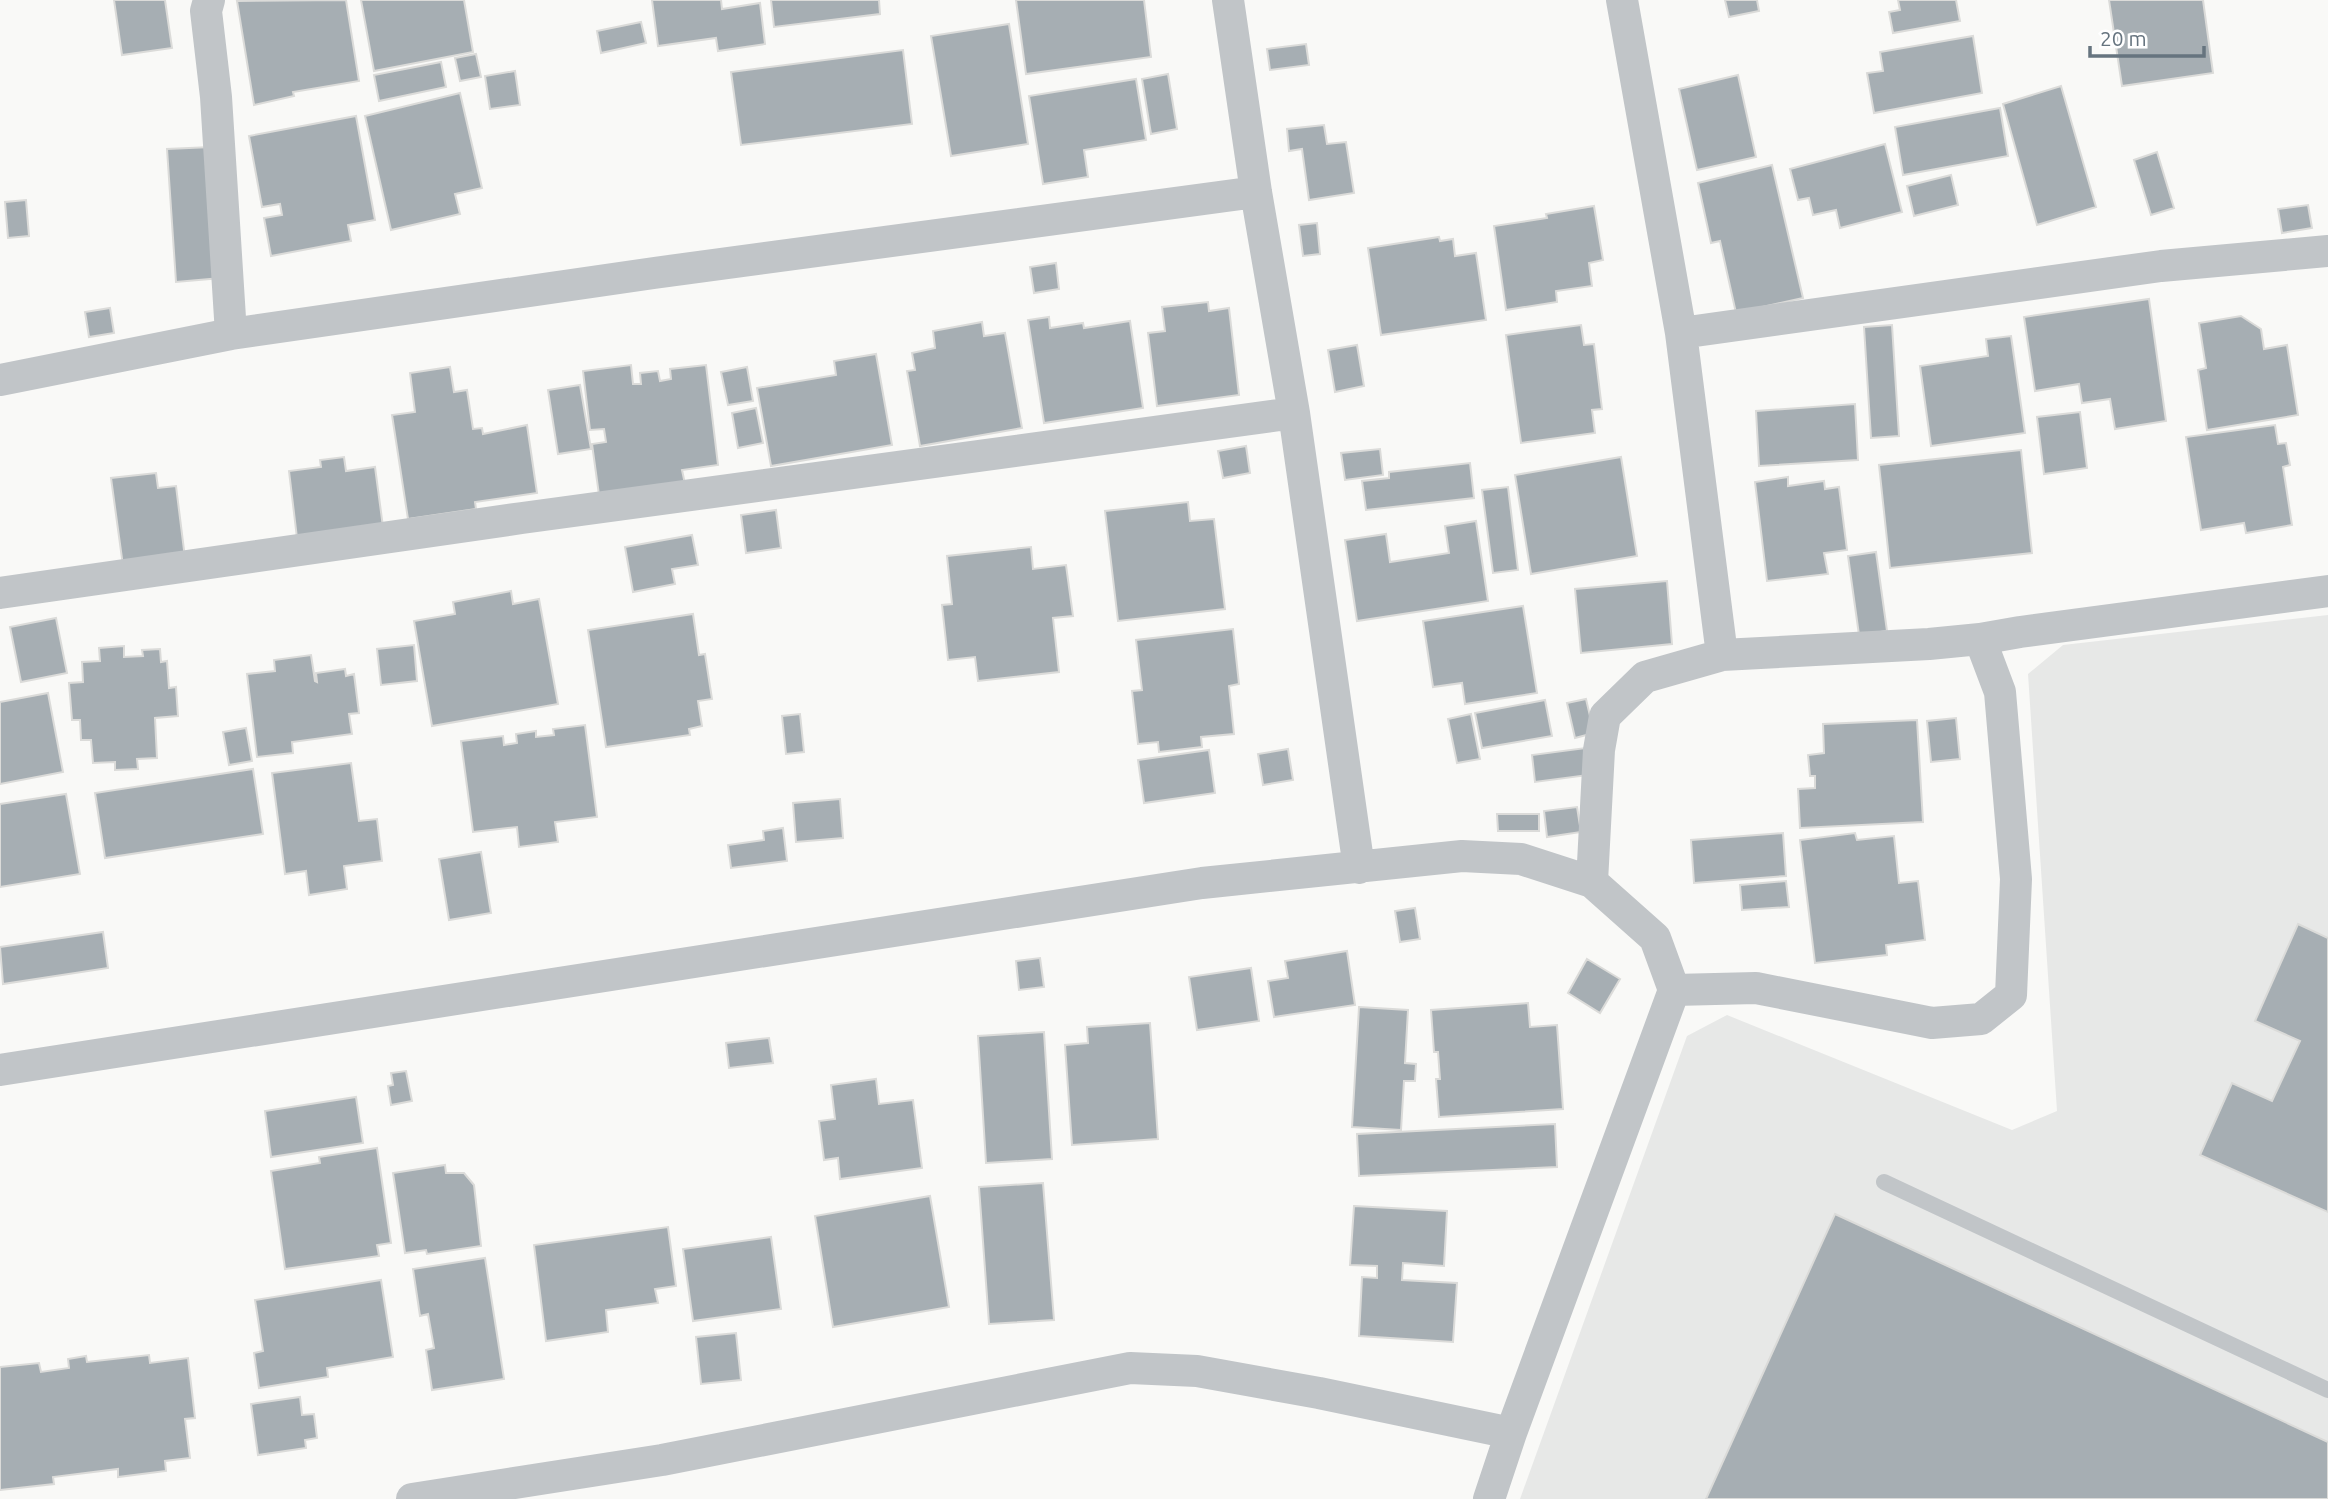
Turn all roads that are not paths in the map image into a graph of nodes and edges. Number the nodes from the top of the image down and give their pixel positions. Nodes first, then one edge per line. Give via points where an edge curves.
1 (209, 0) edge
2 (1228, 0) edge
3 (1622, 0) edge
4 (1256, 192) junction
5 (2328, 251) edge
6 (1681, 333) junction
7 (232, 334) junction
8 (0, 380) edge
9 (1294, 413) junction
10 (2328, 591) edge
11 (0, 593) edge
12 (1980, 639) junction
13 (1722, 655) junction
14 (1359, 868) junction
15 (1592, 882) junction
16 (1674, 990) junction
17 (0, 1070) edge
18 (1884, 1182) dead end
19 (2328, 1390) edge
20 (1511, 1433) junction
21 (412, 1499) edge
22 (1489, 1499) edge

1 - 7 street via 206,11
2 - 4 street
3 - 6 street
4 - 7 street
4 - 9 street
5 - 6 street via 2161,267
6 - 13 street
7 - 8 street
9 - 11 street
9 - 14 street
10 - 12 street
12 - 13 street
12 - 16 street via 2000,692 2016,879 2011,995 1981,1019 1932,1023 1756,988
13 - 15 street via 1645,677 1605,716
14 - 15 street via 1462,856 1521,859
14 - 17 street via 1202,883
15 - 16 street via 1655,938
16 - 20 street
18 - 19 lane
20 - 21 street via 1197,1371 1130,1368 662,1460
20 - 22 street

